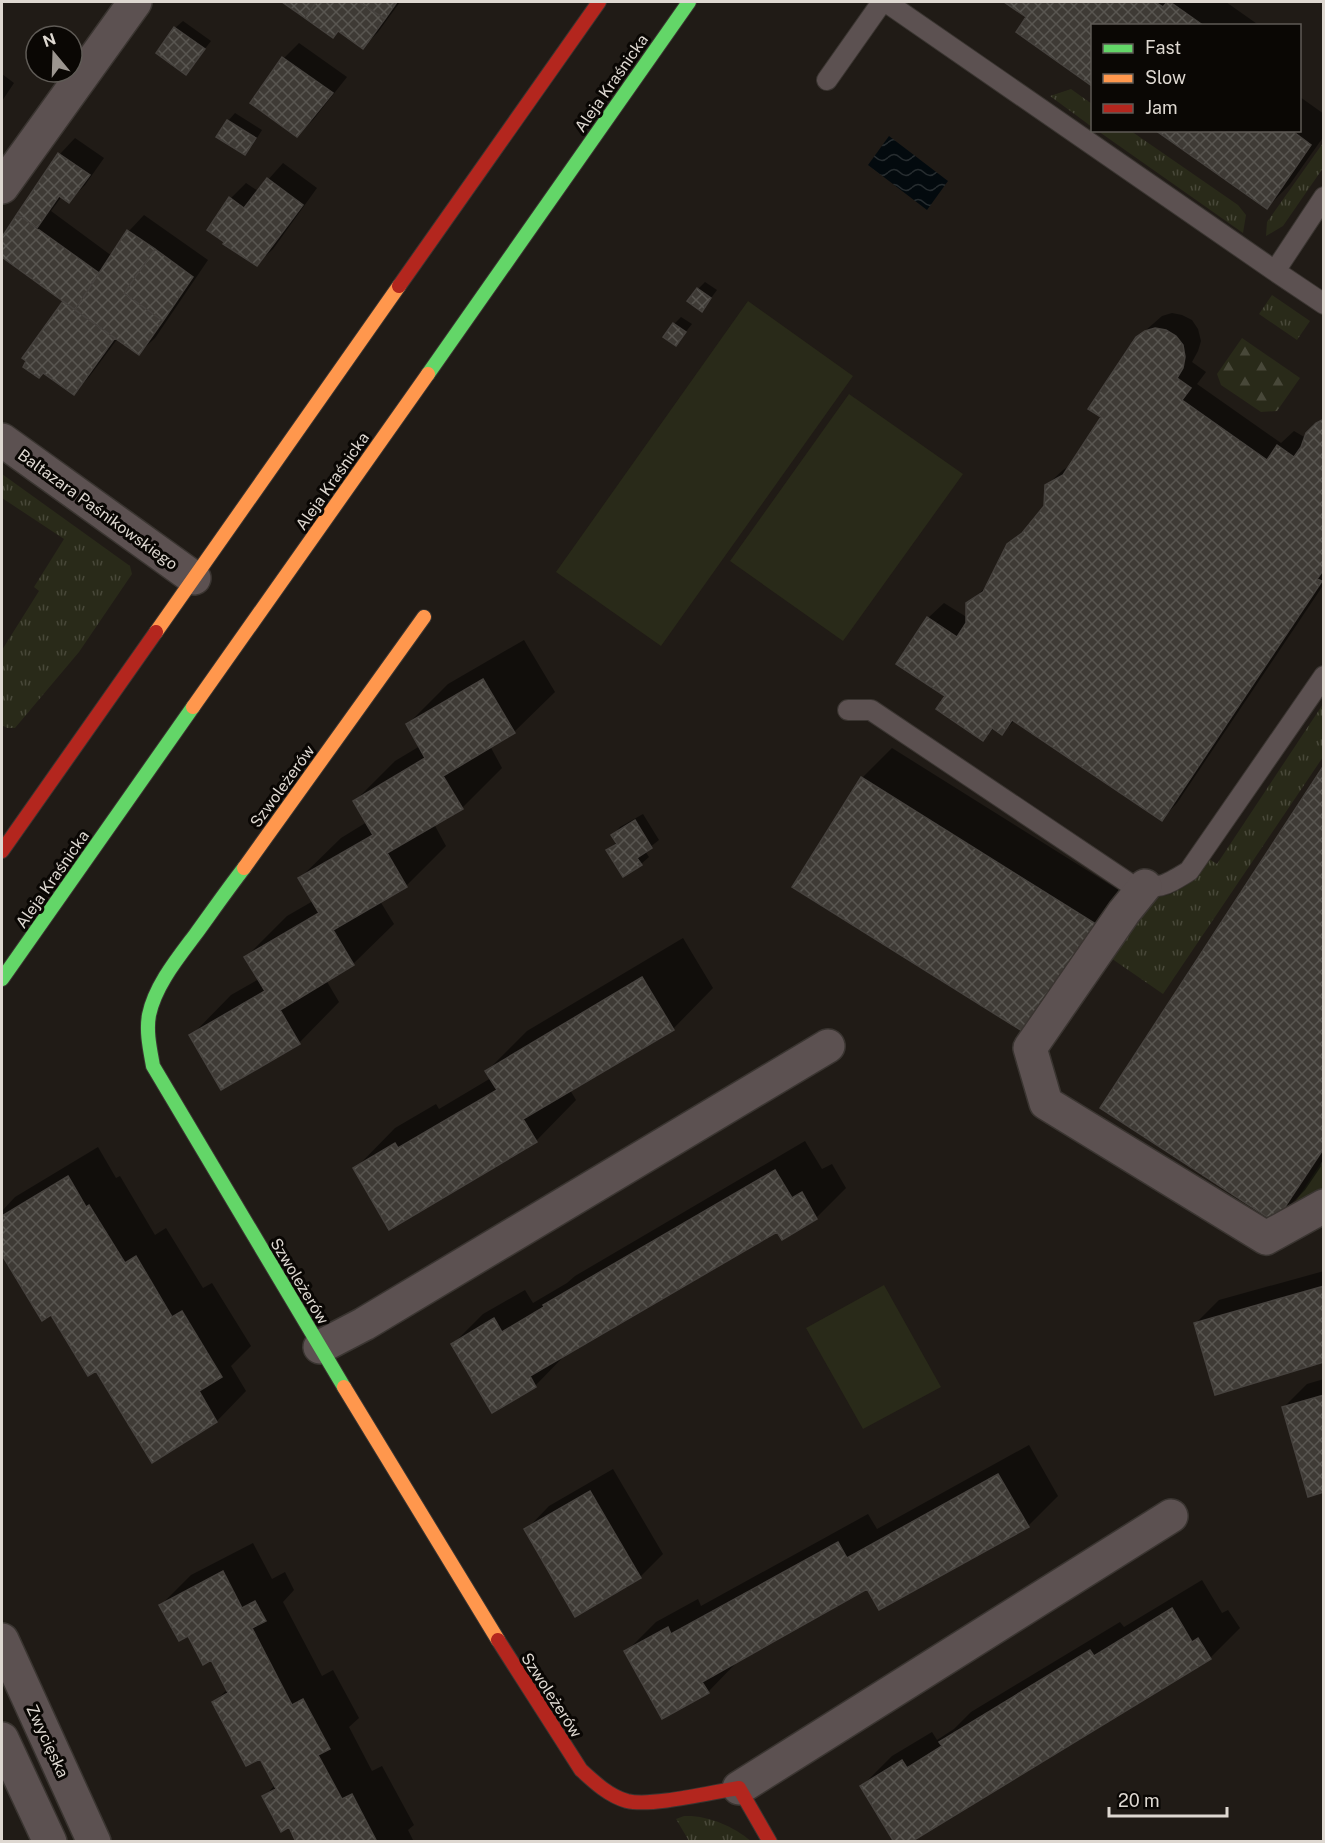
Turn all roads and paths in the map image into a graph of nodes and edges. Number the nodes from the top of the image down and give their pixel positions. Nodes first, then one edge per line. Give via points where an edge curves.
1 (135, 2) edge
2 (599, 2) edge
3 (689, 2) edge
4 (884, 2) edge
5 (827, 80) dead end
6 (2, 187) edge
7 (1323, 197) edge
8 (1275, 271) junction
9 (1323, 304) edge
10 (2, 440) edge
11 (194, 578) junction
12 (424, 617) dead end
13 (1323, 676) edge
14 (848, 710) dead end
15 (2, 851) edge
16 (1145, 886) junction
17 (2, 979) edge
18 (828, 1046) dead end
19 (1323, 1206) edge
20 (320, 1347) junction
21 (1172, 1516) dead end
22 (2, 1640) edge
23 (2, 1739) edge
24 (739, 1788) junction
25 (50, 1842) edge
26 (94, 1842) edge
27 (770, 1842) edge

1 - 6 street
2 - 11 main road
3 - 17 main road, Aleja Kraśnicka
4 - 5 lane
4 - 8 lane
7 - 8 lane
8 - 9 lane
10 - 11 street, Baltazara Paśnikowskiego
11 - 15 main road
12 - 20 main road, Szwoleżerów via 172,967 147,1018 153,1066
13 - 16 lane via 1189,871 1165,886
14 - 16 lane via 871,710 1130,884
16 - 19 street via 1030,1048 1046,1103 1266,1238
18 - 20 street
20 - 24 main road, Szwoleżerów via 465,1588 582,1770 596,1784 627,1801 646,1803
21 - 24 street
22 - 26 street, Zwycięska
23 - 25 street
24 - 27 main road

